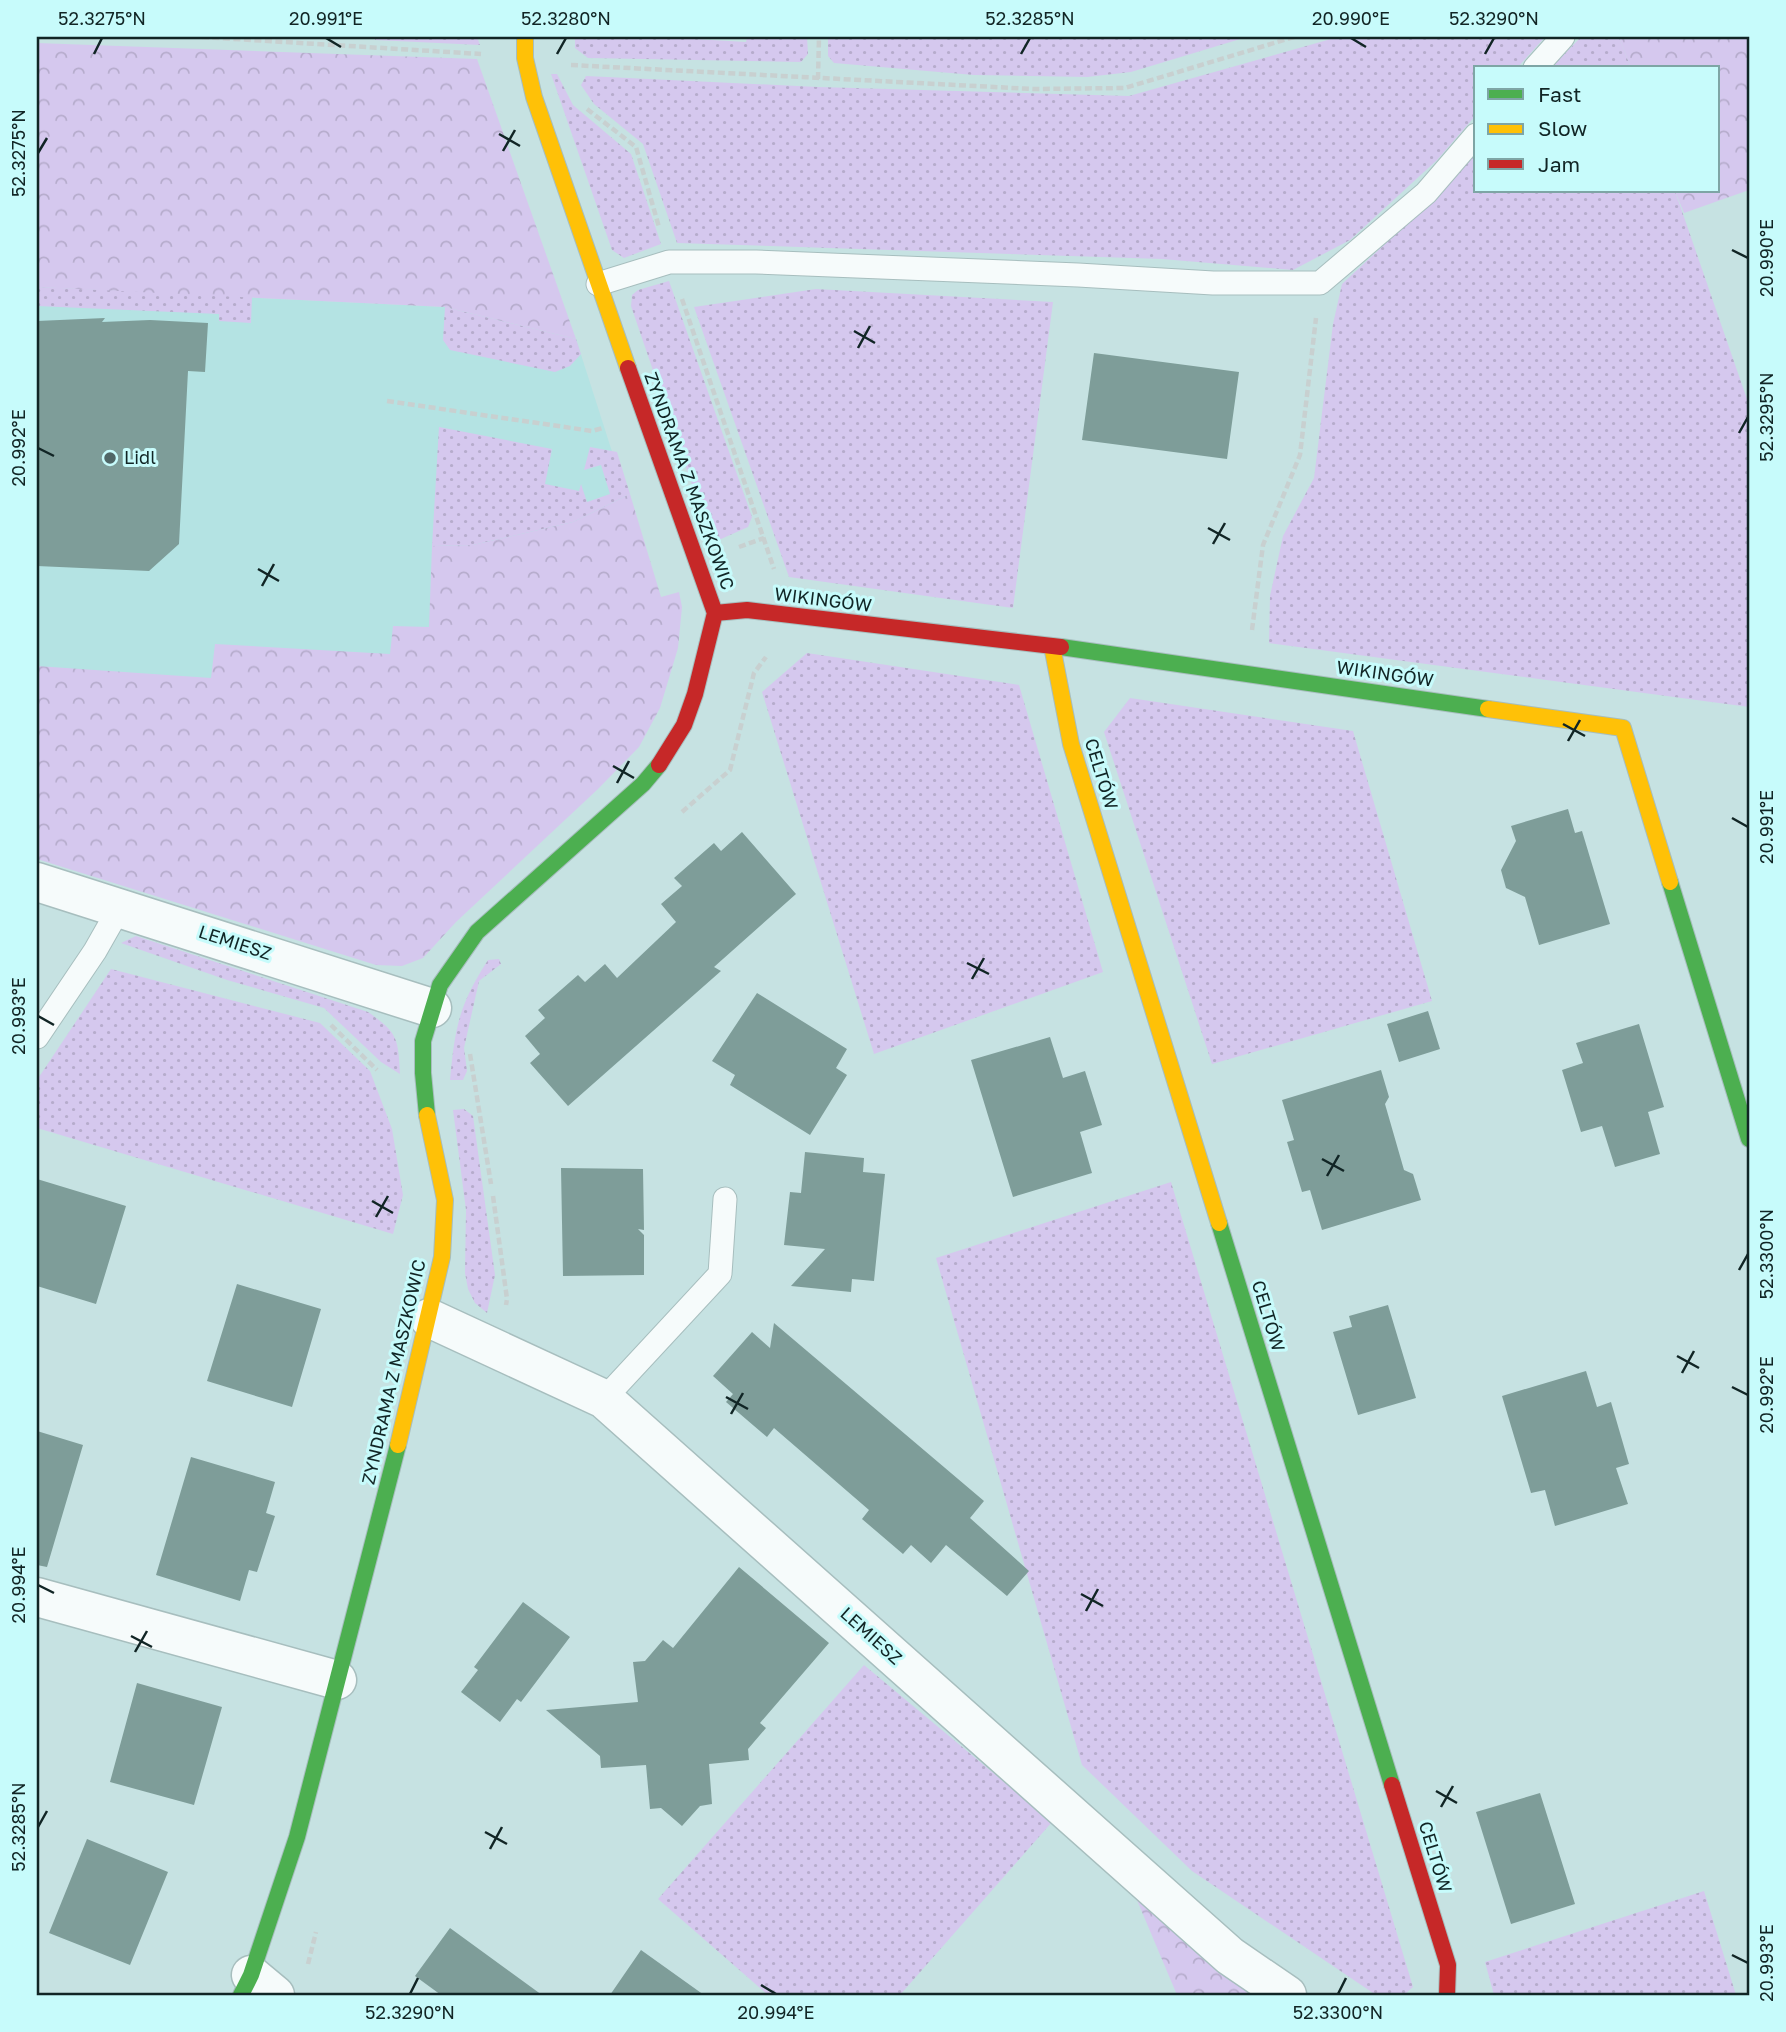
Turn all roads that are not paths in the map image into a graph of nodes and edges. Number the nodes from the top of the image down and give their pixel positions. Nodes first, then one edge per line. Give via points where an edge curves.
1 (525, 37) edge
2 (1563, 37) edge
3 (1537, 66) edge
4 (1474, 137) edge
5 (598, 284) junction
6 (715, 612) junction
7 (1052, 646) junction
8 (37, 882) edge
9 (120, 907) junction
10 (432, 1008) junction
11 (37, 1037) edge
12 (1749, 1139) edge
13 (725, 1199) dead end
14 (429, 1318) junction
15 (604, 1399) junction
16 (37, 1597) edge
17 (337, 1680) junction
18 (256, 1989) edge
19 (1287, 1995) edge
20 (1447, 1995) edge

1 - 5 street, ZYNDRAMA Z MASZKOWIC via 534,97
2 - 3 lane
4 - 5 lane via 1426,193 1320,283 669,262
5 - 6 street, ZYNDRAMA Z MASZKOWIC
6 - 7 street, WIKINGÓW via 747,610
6 - 10 street, ZYNDRAMA Z MASZKOWIC via 684,726 659,767 477,932 440,985
7 - 12 street, WIKINGÓW via 1623,728
7 - 20 street, CELTÓW via 1071,744 1448,1965
8 - 9 street, LEMIESZ
9 - 10 street, LEMIESZ
9 - 11 lane
10 - 14 street, ZYNDRAMA Z MASZKOWIC via 423,1041 423,1073 444,1200 442,1257
13 - 15 lane via 720,1274
14 - 15 street, LEMIESZ
14 - 17 street, ZYNDRAMA Z MASZKOWIC
15 - 19 street, LEMIESZ via 1230,1956
16 - 17 street
17 - 18 street, ZYNDRAMA Z MASZKOWIC

